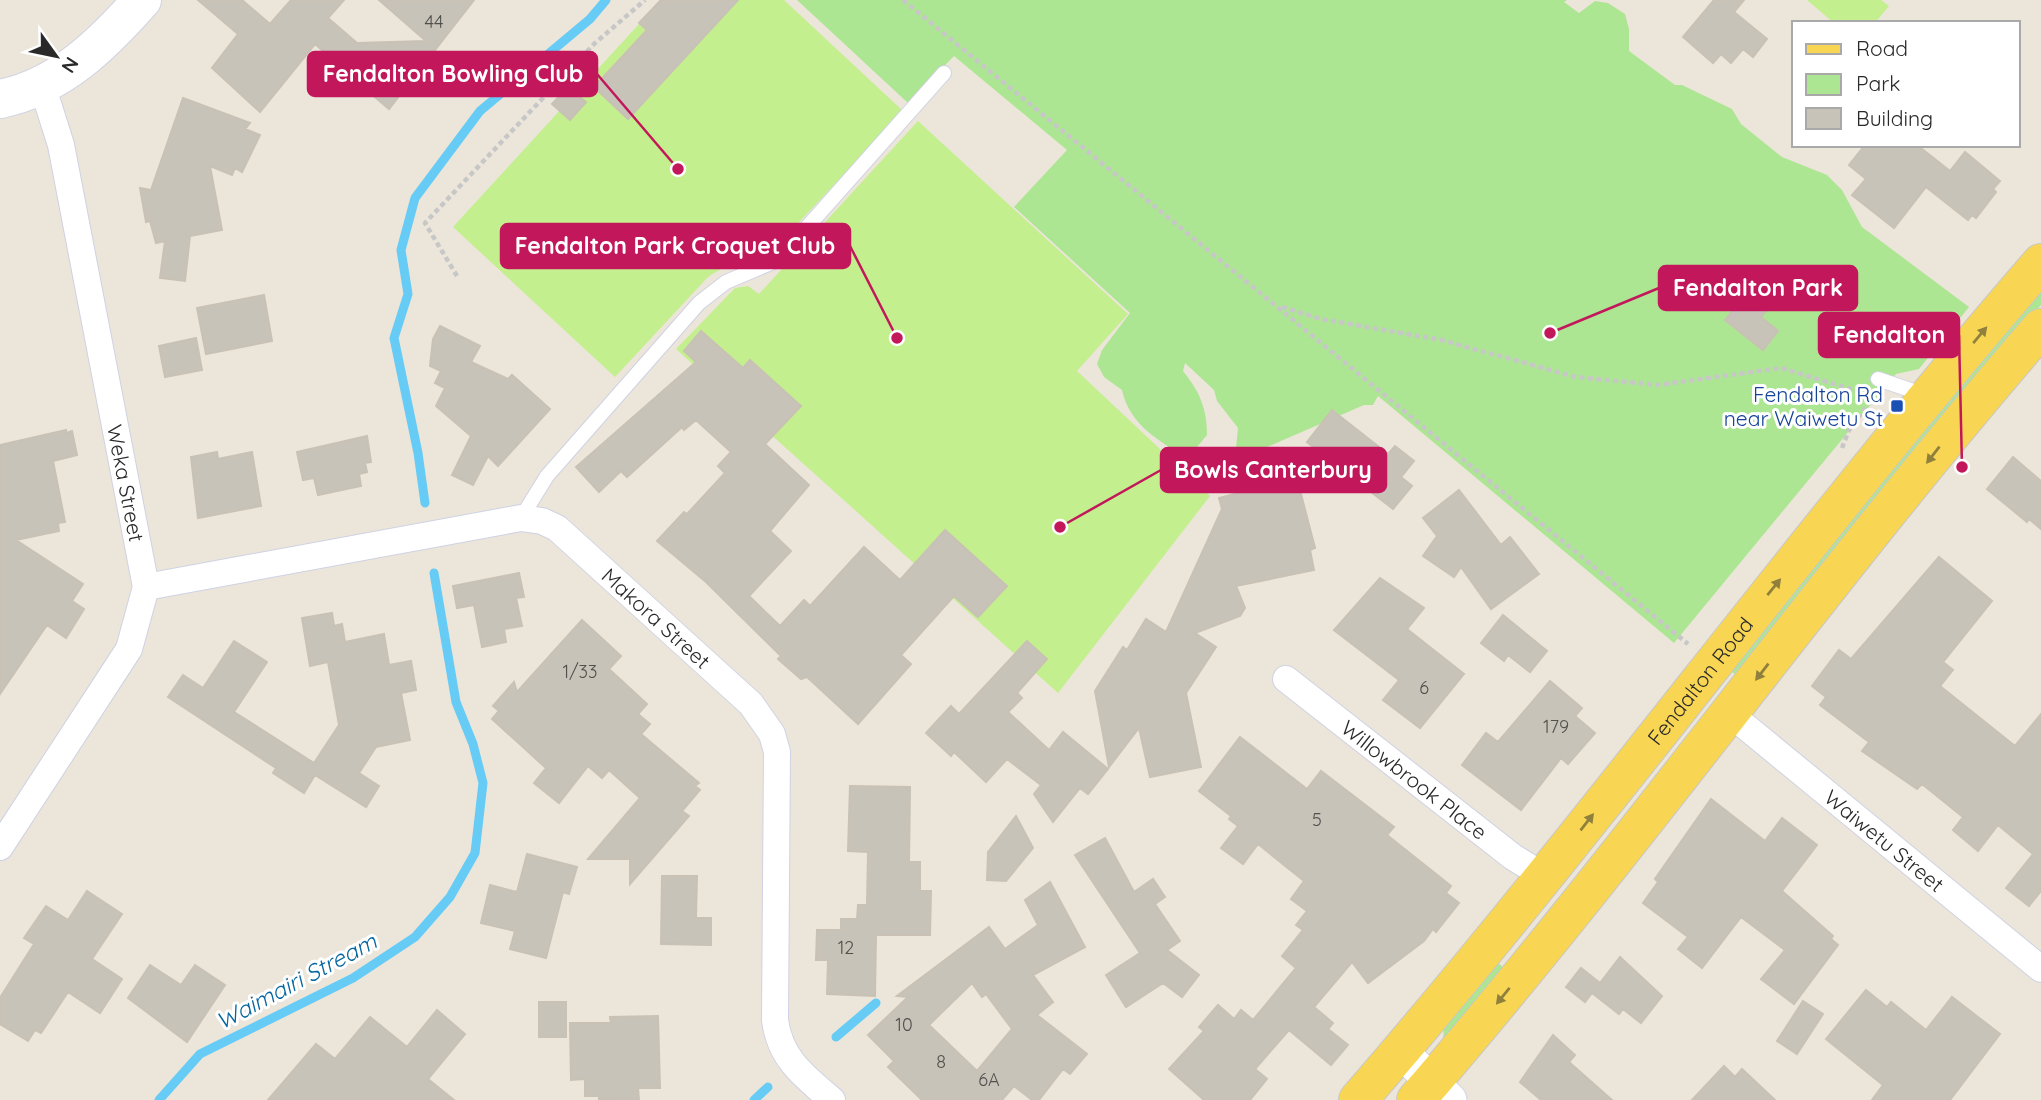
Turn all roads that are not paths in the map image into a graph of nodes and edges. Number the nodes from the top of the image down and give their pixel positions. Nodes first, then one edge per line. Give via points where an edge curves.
1 (142, 0) edge
2 (944, 73) dead end
3 (42, 85) junction
4 (0, 99) edge
5 (2041, 263) edge
6 (2041, 328) edge
7 (1878, 379) dead end
8 (1929, 396) junction
9 (520, 518) junction
10 (146, 587) junction
11 (1286, 678) dead end
12 (1729, 713) junction
13 (1613, 789) junction
14 (0, 847) edge
15 (1544, 876) junction
16 (1586, 893) junction
17 (1496, 936) junction
18 (2041, 969) edge
19 (1401, 1051) junction
20 (1433, 1094) edge
21 (832, 1100) edge
22 (1358, 1100) edge

1 - 3 main road via 101,45
2 - 9 lane via 778,260 726,282 699,303 547,475
3 - 4 main road
3 - 10 street, Weka Street via 61,145
8 -> 5 main road, Fendalton Road
6 -> 12 main road, Fendalton Road via 1951,432
7 - 8 lane
13 -> 8 main road, Fendalton Road
9 - 10 street, Makora Street
9 - 21 street, Makora Street via 542,521 577,545 751,704 772,734 777,752 778,1041 787,1057
10 - 14 street, Weka Street via 129,649
11 - 15 street, Willowbrook Place via 1513,857
12 - 13 main road via 1719,705 1709,706 1653,771
12 - 16 main road, Fendalton Road
12 - 18 street, Waiwetu Street
15 -> 13 main road, Fendalton Road
15 - 17 main road, Fendalton Road
16 - 17 main road via 1555,904 1516,948 1502,950
16 -> 20 main road, Fendalton Road
17 - 19 main road, Fendalton Road
19 - 20 street
19 - 22 main road, Fendalton Road

